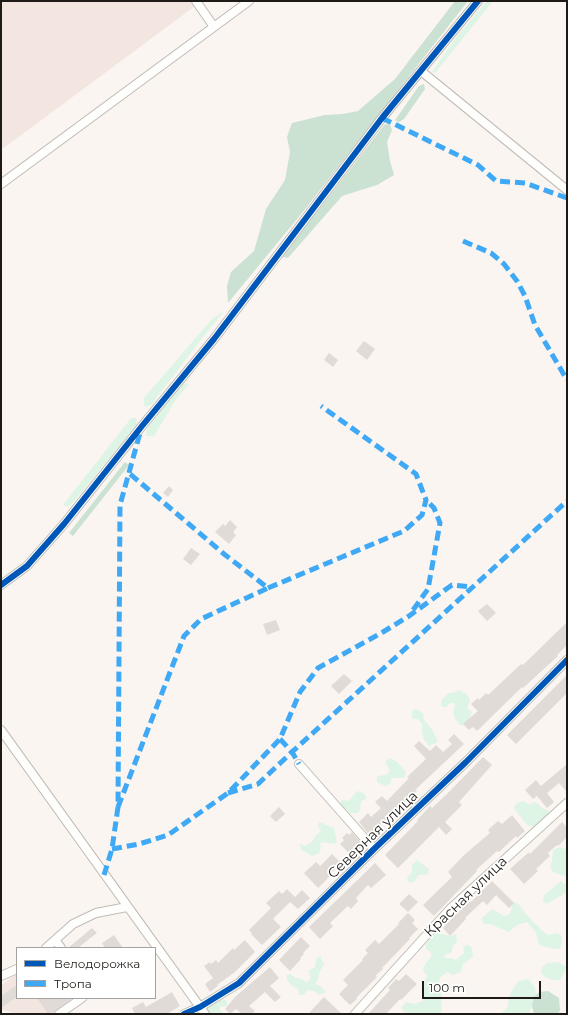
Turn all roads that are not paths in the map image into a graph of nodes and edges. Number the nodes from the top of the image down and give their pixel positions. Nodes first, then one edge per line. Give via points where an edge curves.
1 (196, 1) edge
2 (249, 1) edge
3 (478, 1) edge
4 (214, 27) junction
5 (421, 71) junction
6 (1, 184) edge
7 (567, 190) edge
8 (1, 585) edge
9 (567, 660) edge
10 (1, 730) edge
11 (299, 764) dead end
12 (567, 803) edge
13 (374, 849) junction
14 (126, 907) junction
15 (56, 940) junction
16 (47, 947) edge
17 (60, 947) edge
18 (156, 947) edge
19 (156, 948) edge
20 (16, 969) edge
21 (1, 976) edge
22 (81, 999) edge
23 (202, 1010) edge
24 (59, 1014) edge
25 (184, 1014) edge
26 (355, 1014) edge

1 - 4 street
2 - 4 street
3 - 5 street
4 - 6 street
5 - 7 street
5 - 8 street via 382,118 214,339 58,530 27,566
9 - 13 street, Северная улица via 466,762
10 - 14 street
11 - 13 street
12 - 26 street, Красная улица via 450,909
13 - 23 street, Северная улица via 239,983
14 - 15 street via 96,913 73,924
14 - 18 street
15 - 16 street
15 - 17 street
19 - 23 street
20 - 21 street
22 - 24 street
23 - 25 street, Северная улица

